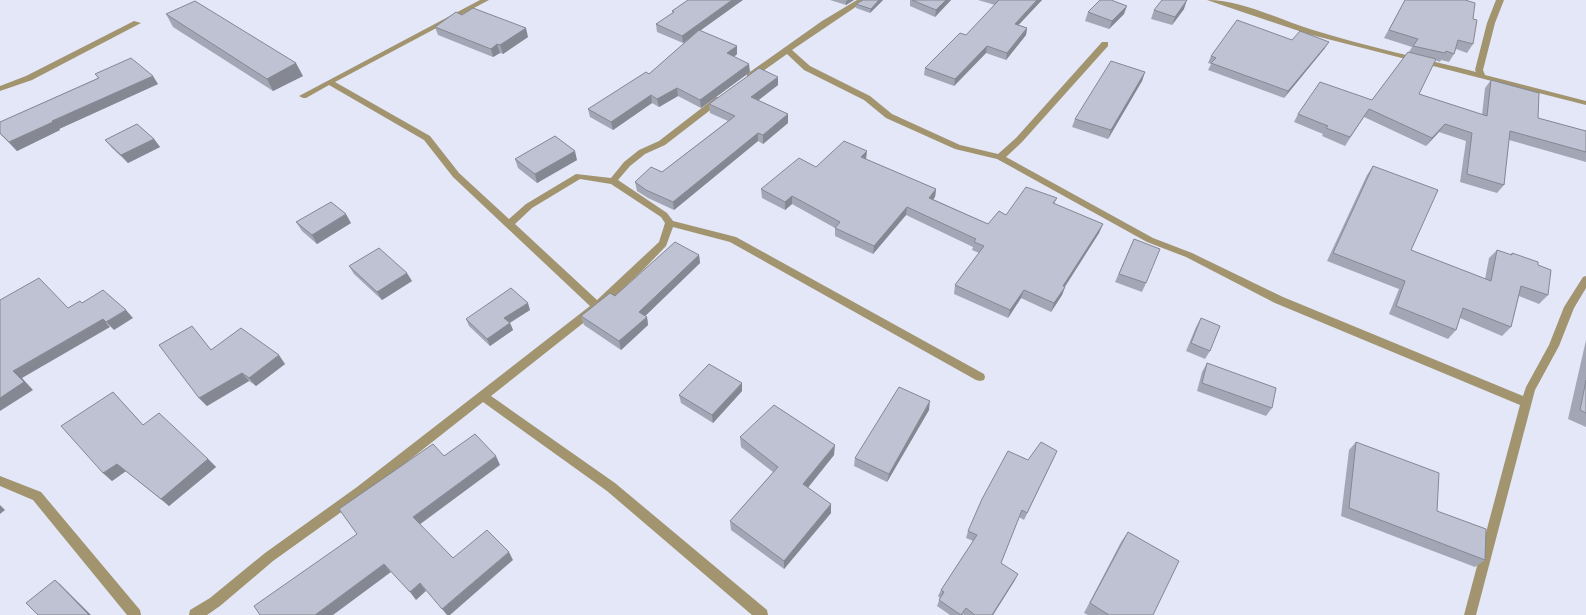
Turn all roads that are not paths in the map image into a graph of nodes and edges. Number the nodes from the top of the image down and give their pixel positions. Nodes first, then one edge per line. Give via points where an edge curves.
1 (485, 0) edge
2 (862, 0) edge
3 (1211, 0) edge
4 (1500, 0) edge
5 (137, 23) dead end
6 (1105, 44) dead end
7 (787, 50) junction
8 (1482, 76) junction
9 (329, 82) junction
10 (741, 82) edge
11 (0, 89) edge
12 (729, 92) edge
13 (303, 96) dead end
14 (1586, 103) edge
15 (1000, 157) junction
16 (613, 181) junction
17 (670, 222) junction
18 (510, 223) junction
19 (1586, 280) edge
20 (597, 306) junction
21 (980, 377) dead end
22 (483, 396) junction
23 (1527, 403) junction
24 (0, 481) edge
25 (135, 615) edge
26 (195, 615) edge
27 (762, 615) edge
28 (1470, 615) edge

1 - 9 street
2 - 7 street
3 - 8 street via 1311,32
4 - 8 street via 1491,23 1479,70
5 - 11 street via 29,78
6 - 15 street via 1019,140
7 - 10 street
7 - 15 street via 807,68 866,98 889,116 958,147
8 - 14 street
9 - 13 street
9 - 18 street via 427,138 456,175
12 - 16 street via 662,142 642,152 627,164
15 - 23 street via 1150,240 1189,255 1279,300
16 - 17 street via 664,215
16 - 18 street via 578,176 529,206
17 - 20 street via 663,244
17 - 21 street via 734,239
18 - 20 street
19 - 23 street via 1569,307 1554,346 1530,390
20 - 22 street
22 - 26 street
22 - 27 street via 611,487
23 - 28 street
24 - 25 street via 37,496

